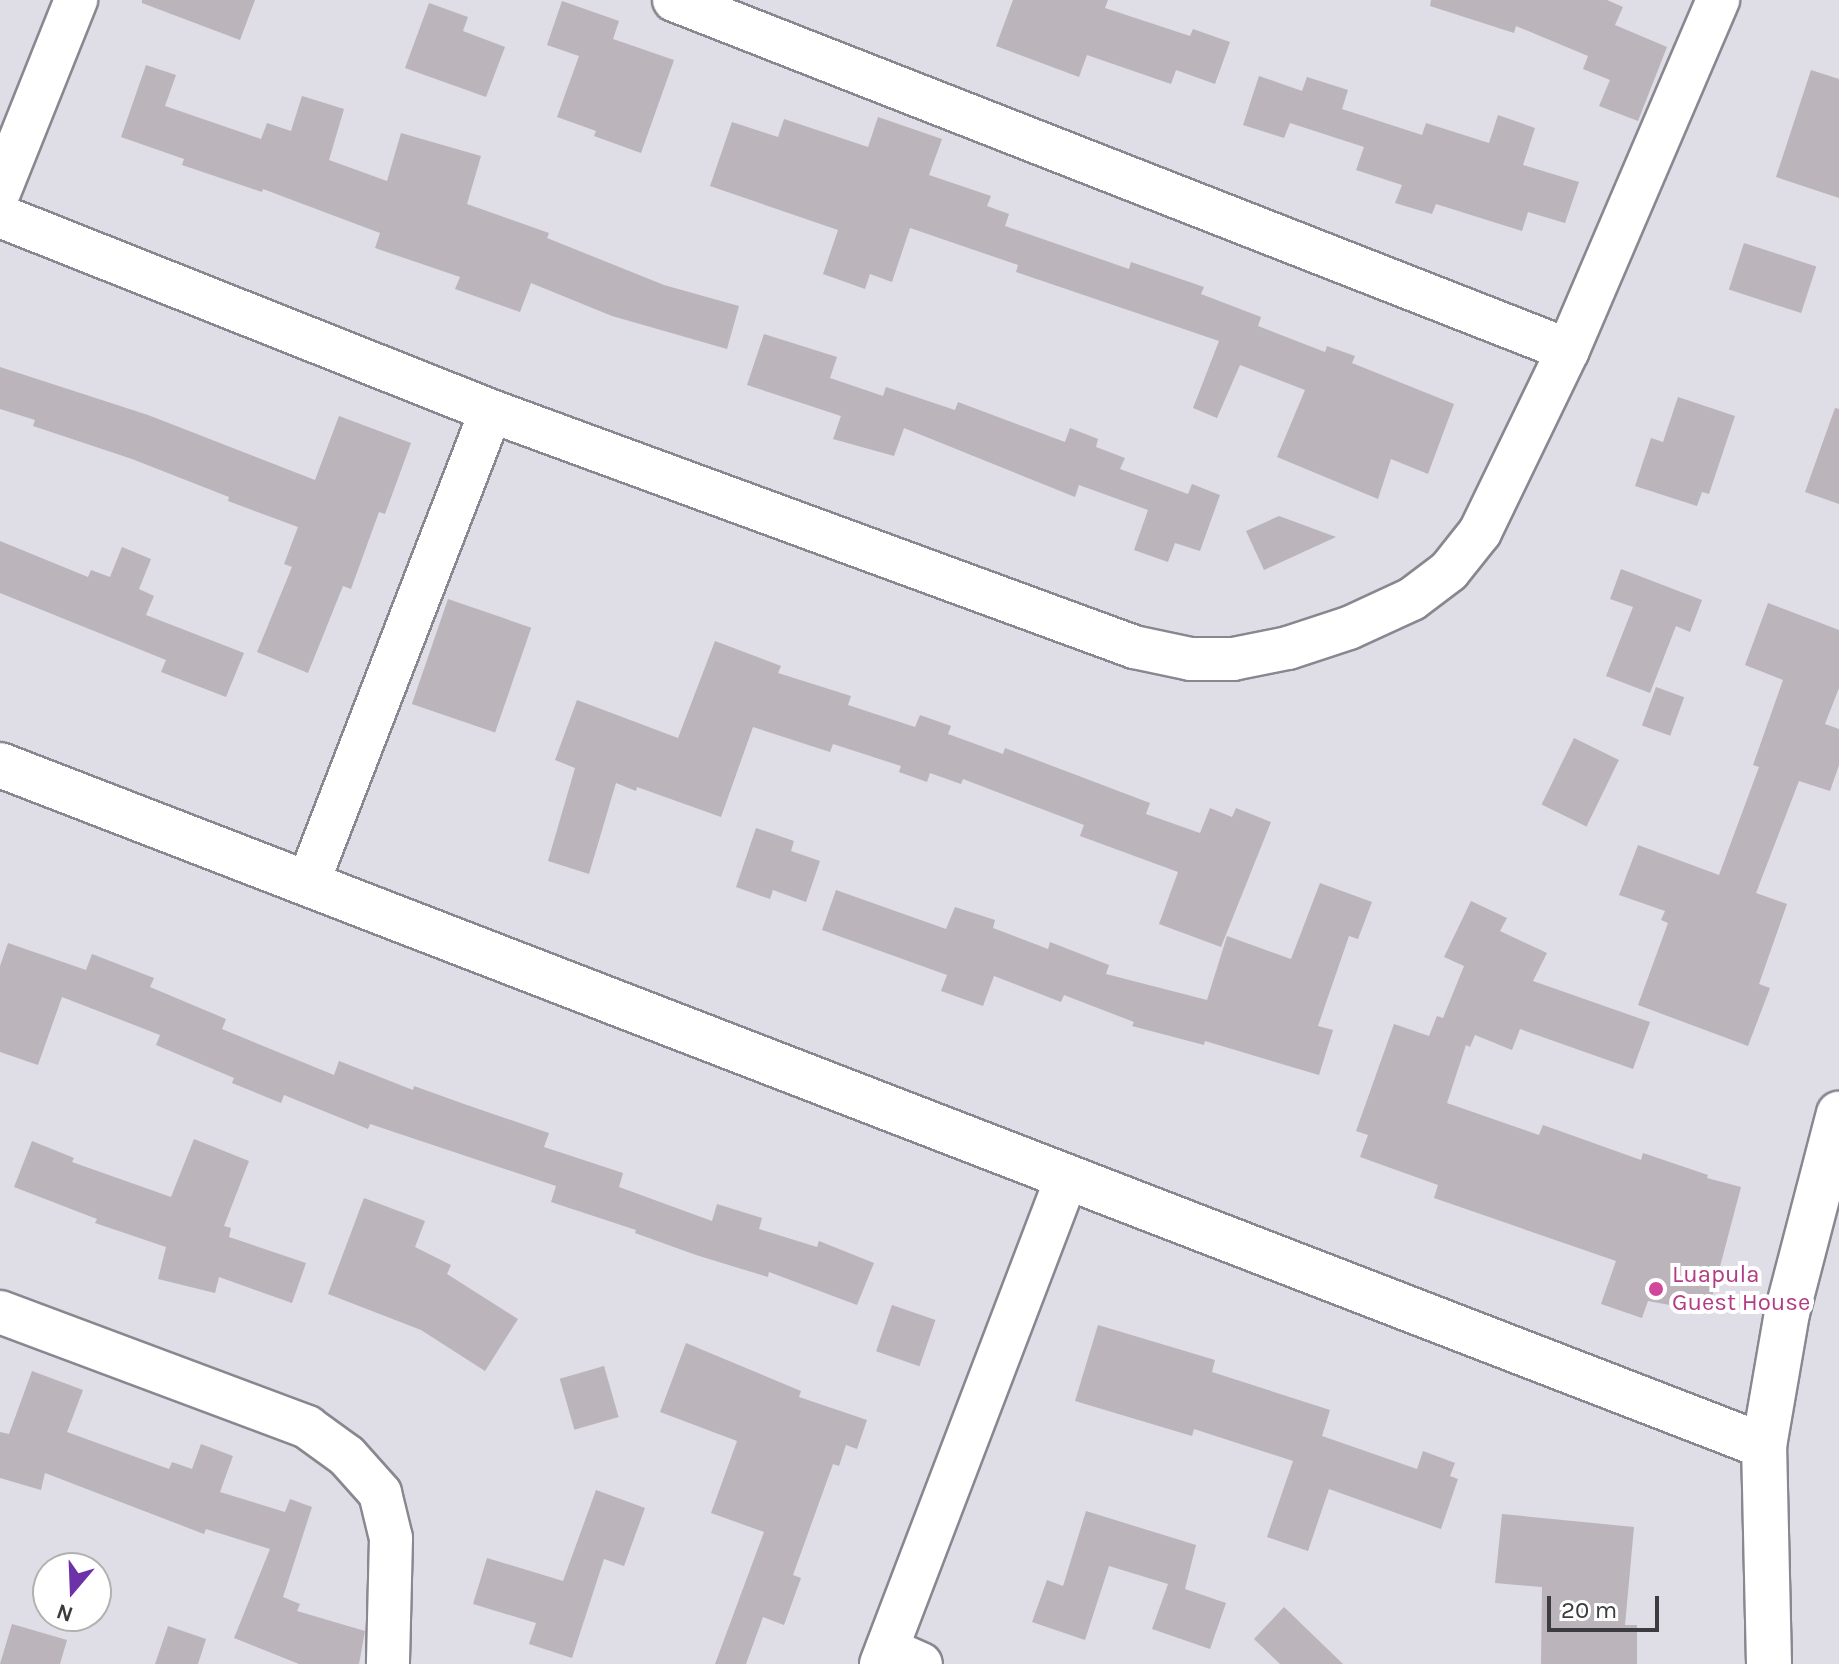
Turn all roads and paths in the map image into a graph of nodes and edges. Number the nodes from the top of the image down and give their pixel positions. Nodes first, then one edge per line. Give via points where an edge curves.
1 (76, 0) edge
2 (674, 0) edge
3 (1718, 0) edge
4 (0, 190) edge
5 (0, 216) edge
6 (1568, 350) junction
7 (491, 411) junction
8 (0, 765) edge
9 (308, 883) junction
10 (1839, 1114) edge
11 (1067, 1177) junction
12 (0, 1312) edge
13 (1764, 1446) junction
14 (896, 1659) edge
15 (388, 1664) edge
16 (1769, 1664) edge

1 - 4 street
2 - 6 street
3 - 6 street
5 - 7 street
6 - 7 street via 1480,532 1449,571 1412,599 1349,628 1233,659 1191,659 1134,647
7 - 9 street
8 - 9 street
9 - 11 street
10 - 13 street via 1787,1313
11 - 13 street
11 - 14 street
12 - 15 street via 307,1427 347,1456 380,1493 391,1538
13 - 16 street

